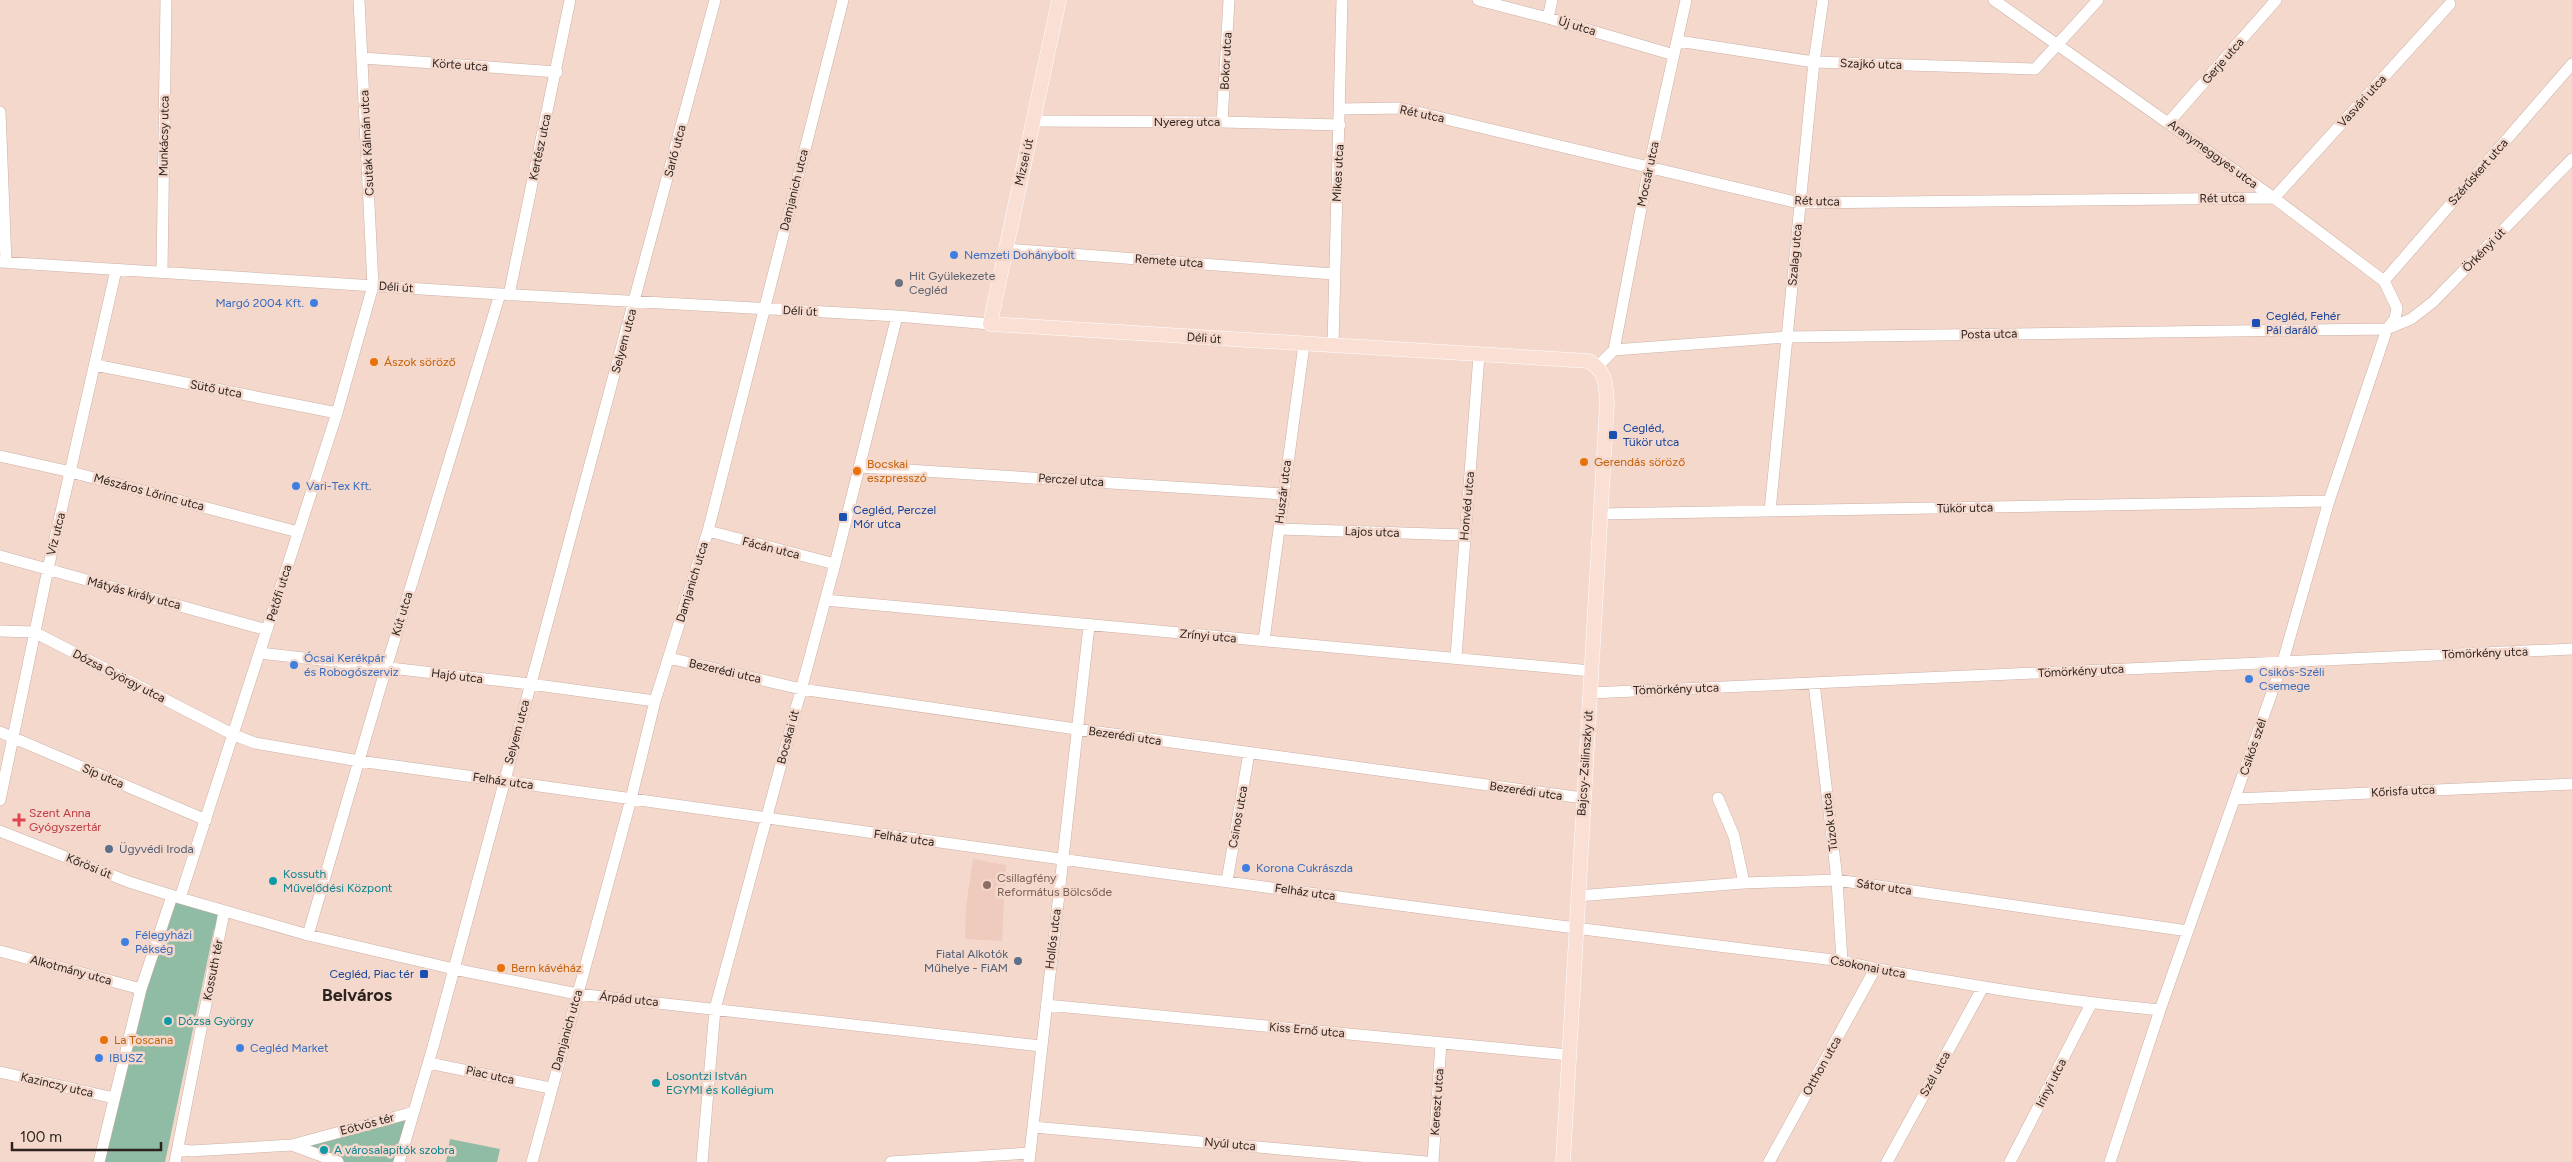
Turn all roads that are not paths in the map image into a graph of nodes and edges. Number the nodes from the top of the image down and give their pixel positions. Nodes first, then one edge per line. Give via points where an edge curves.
1 (166, 0) edge
2 (359, 0) edge
3 (570, 0) edge
4 (715, 0) edge
5 (843, 0) edge
6 (1059, 0) edge
7 (1229, 0) edge
8 (1342, 0) edge
9 (1478, 0) edge
10 (1552, 0) edge
11 (1686, 0) edge
12 (1823, 0) edge
13 (1994, 0) edge
14 (2098, 0) edge
15 (2276, 0) edge
16 (2450, 4) dead end
17 (1548, 18) junction
18 (1678, 41) junction
19 (2056, 46) junction
20 (1674, 55) junction
21 (363, 58) junction
22 (1814, 62) junction
23 (2572, 64) edge
24 (557, 72) junction
25 (1340, 109) junction
26 (0, 112) edge
27 (1034, 122) junction
28 (1222, 122) junction
29 (2169, 122) junction
30 (1340, 125) junction
31 (2572, 159) edge
32 (1649, 167) junction
33 (2274, 198) junction
34 (1799, 203) junction
35 (1005, 249) junction
36 (3, 262) edge
37 (116, 270) junction
38 (162, 271) junction
39 (1333, 274) junction
40 (2384, 281) junction
41 (373, 286) junction
42 (504, 294) junction
43 (635, 301) junction
44 (764, 310) junction
45 (897, 316) junction
46 (990, 324) junction
47 (2387, 329) junction
48 (1788, 337) junction
49 (1304, 345) junction
50 (1332, 346) junction
51 (1614, 350) junction
52 (1479, 354) junction
53 (95, 365) junction
54 (1598, 366) junction
55 (336, 414) junction
56 (0, 456) edge
57 (860, 466) junction
58 (71, 472) junction
59 (1282, 494) junction
60 (2329, 501) junction
61 (1770, 511) junction
62 (1600, 514) junction
63 (1279, 529) junction
64 (298, 532) junction
65 (708, 532) junction
66 (1464, 535) junction
67 (0, 556) edge
68 (835, 564) junction
69 (48, 570) junction
70 (825, 600) junction
71 (1088, 626) junction
72 (267, 630) junction
73 (0, 631) edge
74 (34, 632) junction
75 (1264, 640) junction
76 (2572, 649) edge
77 (260, 653) junction
78 (1456, 657) junction
79 (669, 658) junction
80 (2283, 661) junction
81 (386, 668) junction
82 (1591, 671) junction
83 (1814, 683) junction
84 (530, 684) junction
85 (801, 689) junction
86 (1590, 693) junction
87 (655, 702) junction
88 (1076, 729) junction
89 (0, 732) edge
90 (234, 735) junction
91 (12, 737) junction
92 (1249, 753) junction
93 (359, 761) junction
94 (504, 781) junction
95 (2572, 784) edge
96 (631, 798) junction
97 (1583, 798) junction
98 (1718, 798) dead end
99 (2235, 799) junction
100 (0, 800) edge
101 (766, 819) junction
102 (206, 820) junction
103 (0, 831) edge
104 (1063, 861) junction
105 (1837, 880) junction
106 (1227, 881) junction
107 (1744, 883) junction
108 (1577, 896) junction
109 (176, 897) junction
110 (224, 912) junction
111 (1576, 929) junction
112 (2188, 931) junction
113 (308, 934) junction
114 (0, 951) edge
115 (1842, 961) junction
116 (454, 969) junction
117 (1875, 969) junction
118 (1983, 987) junction
119 (141, 989) junction
120 (577, 994) junction
121 (2091, 1004) junction
122 (1046, 1005) junction
123 (715, 1009) junction
124 (2160, 1010) junction
125 (1441, 1043) junction
126 (1041, 1046) junction
127 (1569, 1055) junction
128 (429, 1063) junction
129 (0, 1072) edge
130 (550, 1088) junction
131 (114, 1098) junction
132 (414, 1112) junction
133 (1033, 1127) junction
134 (292, 1145) junction
135 (178, 1148) junction
136 (1029, 1158) edge
137 (98, 1162) edge
138 (175, 1162) edge
139 (338, 1162) edge
140 (399, 1162) edge
141 (532, 1162) edge
142 (702, 1162) edge
143 (892, 1162) edge
144 (1426, 1162) edge
145 (1433, 1162) edge
146 (1563, 1162) edge
147 (1768, 1162) edge
148 (1887, 1162) edge
149 (2010, 1162) edge
150 (2110, 1162) edge

1 - 38 street, Munkácsy utca
2 - 21 street, Csutak Kálmán utca
3 - 24 street, Kertész utca
4 - 43 street, Sarló utca
5 - 44 street, Damjanich utca
6 - 27 main road, Mizsei út
7 - 28 street, Bokor utca
8 - 25 street, Mikes utca
9 - 17 street, Új utca
10 - 17 street
11 - 18 street, Mocsár utca
12 - 22 street, Szalag utca
13 - 19 street, Aranymeggyes utca
14 - 19 street, Szajkó utca
15 - 29 street, Gerje utca
16 - 33 street, Vasvári utca
17 - 20 street, Új utca
18 - 20 street, Mocsár utca
18 - 22 street, Szajkó utca
19 - 22 street, Szajkó utca via 2035,69
19 - 29 street, Aranymeggyes utca
20 - 32 street, Mocsár utca
21 - 24 street, Körte utca
21 - 41 street, Csutak Kálmán utca
22 - 34 street, Szalag utca
23 - 40 street, Szérűskert utca
24 - 42 street, Kertész utca
25 - 30 street, Mikes utca
25 - 32 street, Rét utca via 1400,108
26 - 36 street
27 - 28 street, Nyereg utca
27 - 35 main road, Mizsei út
28 - 30 street, Nyereg utca
29 - 33 street, Aranymeggyes utca
30 - 39 street, Mikes utca
31 - 47 street, Örkényi út via 2433,302 2411,319
32 - 34 street, Rét utca
32 - 51 street, Mocsár utca
33 - 34 street, Rét utca
33 - 40 street, Aranymeggyes utca
34 - 48 street, Szalag utca
35 - 39 street, Remete utca
35 - 46 main road, Mizsei út
36 - 37 street, Déli út
37 - 38 street, Déli út
37 - 53 street, Víz utca
38 - 41 street, Déli út
39 - 50 street, Mikes utca
40 - 47 street, Aranymeggyes utca via 2397,308 2395,319
41 - 42 street, Déli út
41 - 55 street, Petőfi utca
42 - 43 street, Déli út
42 - 81 street, Kút utca
43 - 44 street, Déli út
43 - 84 street, Selyem utca
44 - 45 street, Déli út
44 - 65 street, Damjanich utca
45 - 46 street, Déli út
45 - 57 street, Bocskai út
46 - 49 main road, Déli út
47 - 48 street, Posta utca
47 - 60 street, Csikós szél
48 - 51 street, Posta utca
48 - 61 street, Szalag utca
49 - 50 main road, Déli út
49 - 59 street, Huszár utca
50 - 52 main road, Déli út
51 - 54 street
52 - 54 main road, Déli út via 1589,361
52 - 66 street, Honvéd utca
53 - 55 street, Sütő utca
53 - 58 street, Víz utca
54 - 62 main road, Bajcsy-Zsilinszky út via 1604,376 1607,403
55 - 64 street, Petőfi utca
56 - 58 street, Mészáros Lőrinc utca
57 - 59 street, Perczel utca
57 - 68 street, Bocskai út
58 - 64 street, Mészáros Lőrinc utca
58 - 69 street, Víz utca
59 - 63 street, Huszár utca
60 - 61 street, Tükör utca
60 - 80 street, Csikós szél
61 - 62 street, Tükör utca
62 - 82 main road, Bajcsy-Zsilinszky út
63 - 66 street, Lajos utca
63 - 75 street, Huszár utca
64 - 72 street, Petőfi utca
65 - 68 street, Fácán utca
65 - 79 street, Damjanich utca
66 - 78 street, Honvéd utca
67 - 69 street, Mátyás király utca
68 - 70 street, Bocskai út
69 - 72 street, Mátyás király utca
69 - 74 street, Víz utca
70 - 71 street, Zrínyi utca
70 - 85 street, Bocskai út
71 - 75 street, Zrínyi utca
71 - 88 street, Hollós utca
72 - 77 street, Petőfi utca
73 - 74 street, Dózsa György utca
74 - 90 street, Dózsa György utca
74 - 91 street, Víz utca
75 - 78 street, Zrínyi utca
76 - 80 street, Tömörkény utca
77 - 81 street, Hajó utca
77 - 90 street, Petőfi utca
78 - 82 street, Zrínyi utca
79 - 85 street, Bezerédi utca
79 - 87 street, Damjanich utca
80 - 83 street, Tömörkény utca
80 - 99 street, Csikós szél
81 - 84 street, Hajó utca
81 - 93 street, Kút utca
82 - 86 main road, Bajcsy-Zsilinszky út
83 - 86 street, Tömörkény utca
83 - 105 street, Túzok utca
84 - 87 street, Hajó utca
84 - 94 street, Selyem utca
85 - 88 street, Bezerédi utca
85 - 101 street, Bocskai út
86 - 97 main road, Bajcsy-Zsilinszky út
87 - 96 street, Damjanich utca
88 - 92 street, Bezerédi utca
88 - 104 street, Hollós utca
89 - 91 street, Síp utca
90 - 93 street, Felház utca via 255,743
90 - 102 street, Petőfi utca
91 - 100 street, Víz utca
91 - 102 street, Síp utca
92 - 97 street, Bezerédi utca
92 - 106 street, Csinos utca
93 - 94 street, Felház utca
93 - 113 street, Kút utca
94 - 96 street, Felház utca
94 - 116 street, Selyem utca
95 - 99 street, Kőrisfa utca
96 - 101 street, Felház utca
96 - 120 street, Damjanich utca
97 - 108 main road, Bajcsy-Zsilinszky út
98 - 107 street via 1734,836
99 - 112 street, Csikós szél
101 - 104 street, Felház utca
101 - 123 street, Bocskai út
102 - 109 street, Petőfi utca
103 - 109 street, Kőrösi út
104 - 106 street, Felház utca
104 - 122 street, Hollós utca
105 - 107 street, Sátor utca
105 - 112 street, Sátor utca
105 - 115 street, Túzok utca
106 - 111 street, Felház utca
107 - 108 street, Sátor utca
108 - 111 main road, Bajcsy-Zsilinszky út
109 - 110 street
109 - 119 street
110 - 113 street, Árpád utca
110 - 135 street, Kossuth tér
111 - 115 street, Csokonai utca
111 - 127 main road, Bajcsy-Zsilinszky út
112 - 124 street, Csikós szél
113 - 116 street, Árpád utca
114 - 119 street, Alkotmány utca
115 - 117 street, Csokonai utca
116 - 120 street, Árpád utca
116 - 128 street, Selyem utca
117 - 118 street, Csokonai utca
117 - 147 street, Otthon utca
118 - 121 street, Csokonai utca
118 - 148 street, Szél utca
119 - 131 street
120 - 123 street, Árpád utca
120 - 130 street, Damjanich utca
121 - 124 street, Csokonai utca
121 - 149 street, Irinyi utca
122 - 125 street, Kiss Ernő utca
122 - 126 street, Hollós utca
123 - 126 street, Árpád utca
123 - 142 street, Bocskai út
124 - 150 street, Csikós szél
125 - 127 street, Kiss Ernő utca
125 - 145 street, Kereszt utca
126 - 133 street, Hollós utca
127 - 146 main road, Bajcsy-Zsilinszky út
128 - 130 street, Piac utca
128 - 132 street, Selyem utca
129 - 131 street, Kazinczy utca
130 - 141 street, Damjanich utca
131 - 137 street
132 - 134 street, Eötvös tér
132 - 140 street, Selyem utca
133 - 136 street, Hollós utca
133 - 144 street, Nyúl utca
134 - 135 street, Eötvös tér via 191,1151
134 - 139 street, Eötvös tér
135 - 138 street, Kossuth tér
136 - 143 street

